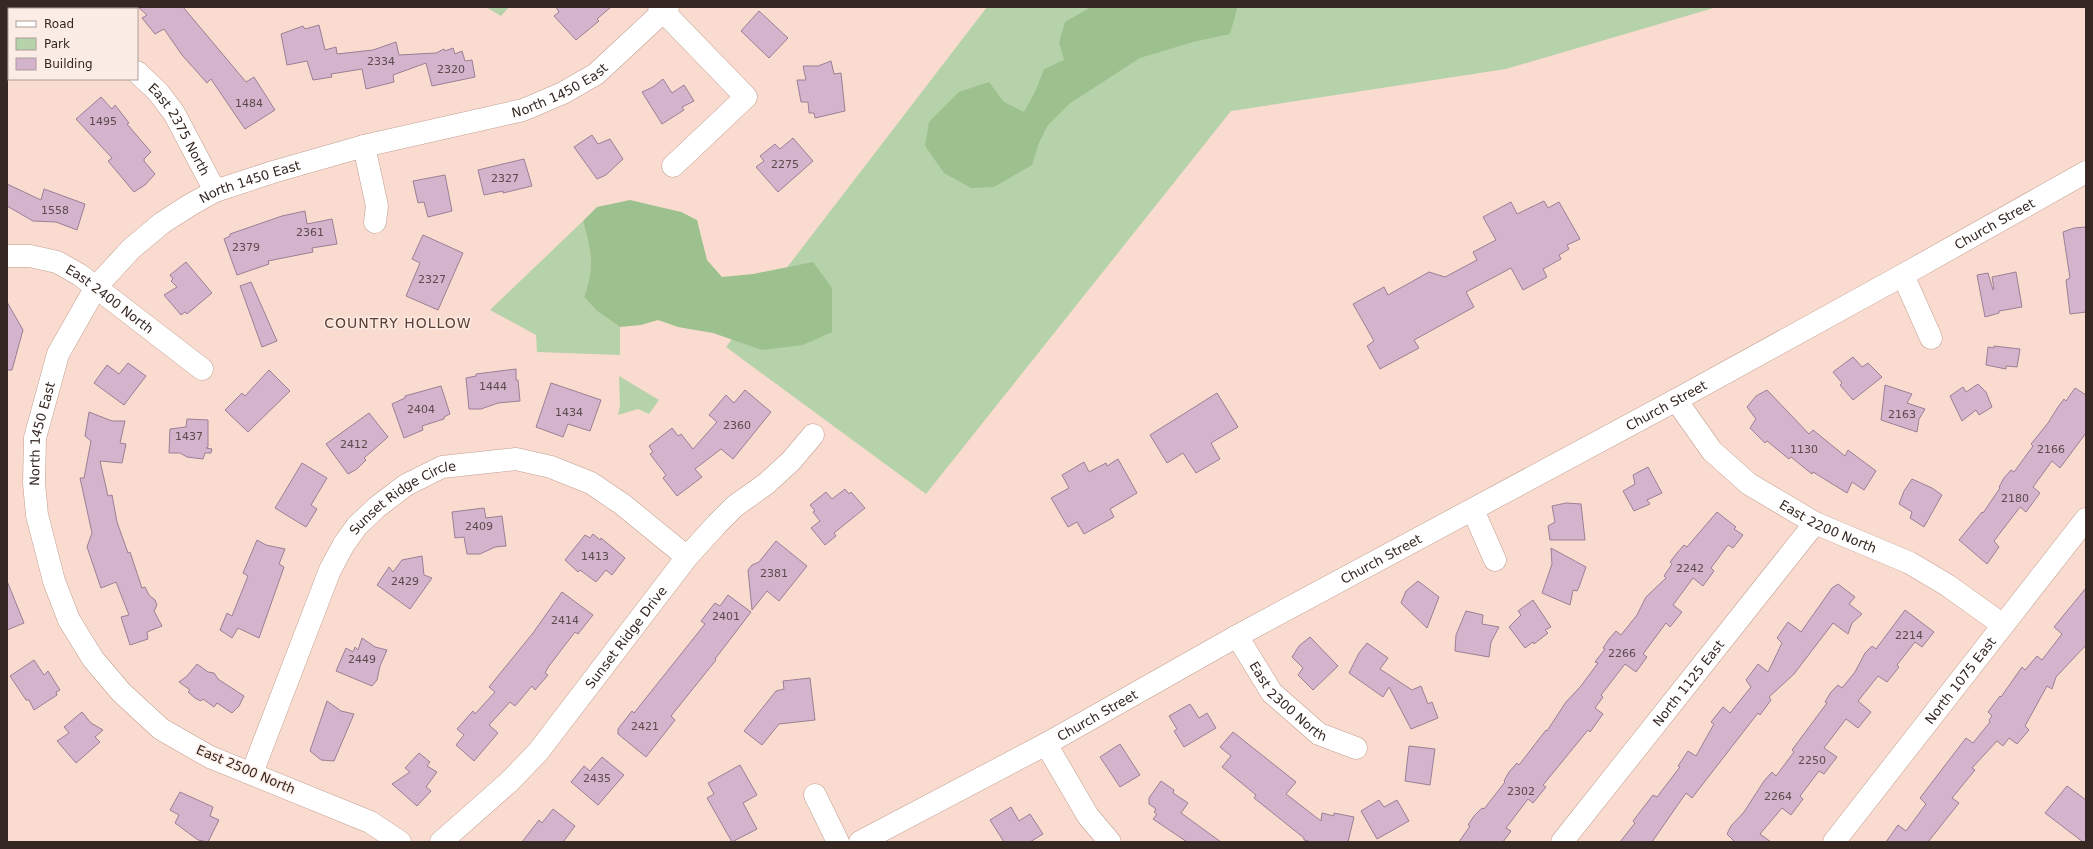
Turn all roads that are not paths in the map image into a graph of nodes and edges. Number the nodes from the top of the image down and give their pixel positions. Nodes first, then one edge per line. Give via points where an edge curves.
1 (664, 8) edge
2 (138, 73) edge
3 (364, 146) junction
4 (673, 166) dead end
5 (2086, 172) edge
6 (215, 191) junction
7 (375, 222) dead end
8 (7, 256) edge
9 (1903, 275) junction
10 (96, 287) junction
11 (1931, 338) dead end
12 (202, 369) dead end
13 (1676, 400) junction
14 (813, 435) dead end
15 (1473, 510) junction
16 (2086, 519) edge
17 (1815, 523) junction
18 (44, 546) joint
19 (687, 557) junction
20 (1495, 560) dead end
21 (2003, 625) junction
22 (1237, 636) junction
23 (1046, 744) junction
24 (1356, 748) dead end
25 (252, 773) junction
26 (815, 796) dead end
27 (400, 842) edge
28 (441, 842) edge
29 (838, 842) edge
30 (860, 842) edge
31 (1110, 842) edge
32 (1562, 842) edge
33 (1834, 842) edge

1 - 3 street, North 1450 East via 596,74 563,93 522,110
1 - 4 street via 746,97
2 - 6 street, East 2375 North via 158,92 174,113
3 - 6 street, North 1450 East
3 - 7 street via 376,206
5 - 9 street, Church Street
6 - 10 street, North 1450 East via 162,224 131,249
8 - 10 street, East 2400 North via 30,256 57,262
9 - 11 street
9 - 13 street, Church Street
10 - 12 street, East 2400 North
10 - 18 street, North 1450 East via 58,354 35,438 36,509
13 - 15 street, Church Street
13 - 17 street, East 2200 North via 1712,451 1749,484
14 - 19 street, Sunset Ridge Drive via 791,461 731,511
15 - 20 street
15 - 22 street, Church Street
16 - 21 street, North 1075 East
17 - 21 street, East 2200 North via 1910,563 1947,584
17 - 32 street, North 1125 East
18 - 25 street, East 2500 North via 69,620 93,659 121,692 161,729 210,757
19 - 25 street, Sunset Ridge Circle via 622,504 591,483 551,467 516,459 442,467 406,485 377,507 357,526 344,544 330,570
19 - 28 street, Sunset Ridge Drive via 538,752 509,782
21 - 33 street, North 1075 East
22 - 23 street, Church Street
22 - 24 street, East 2300 North via 1272,693 1319,734
23 - 30 street, Church Street
23 - 31 street via 1088,816
25 - 27 street, East 2500 North via 370,822
26 - 29 street

